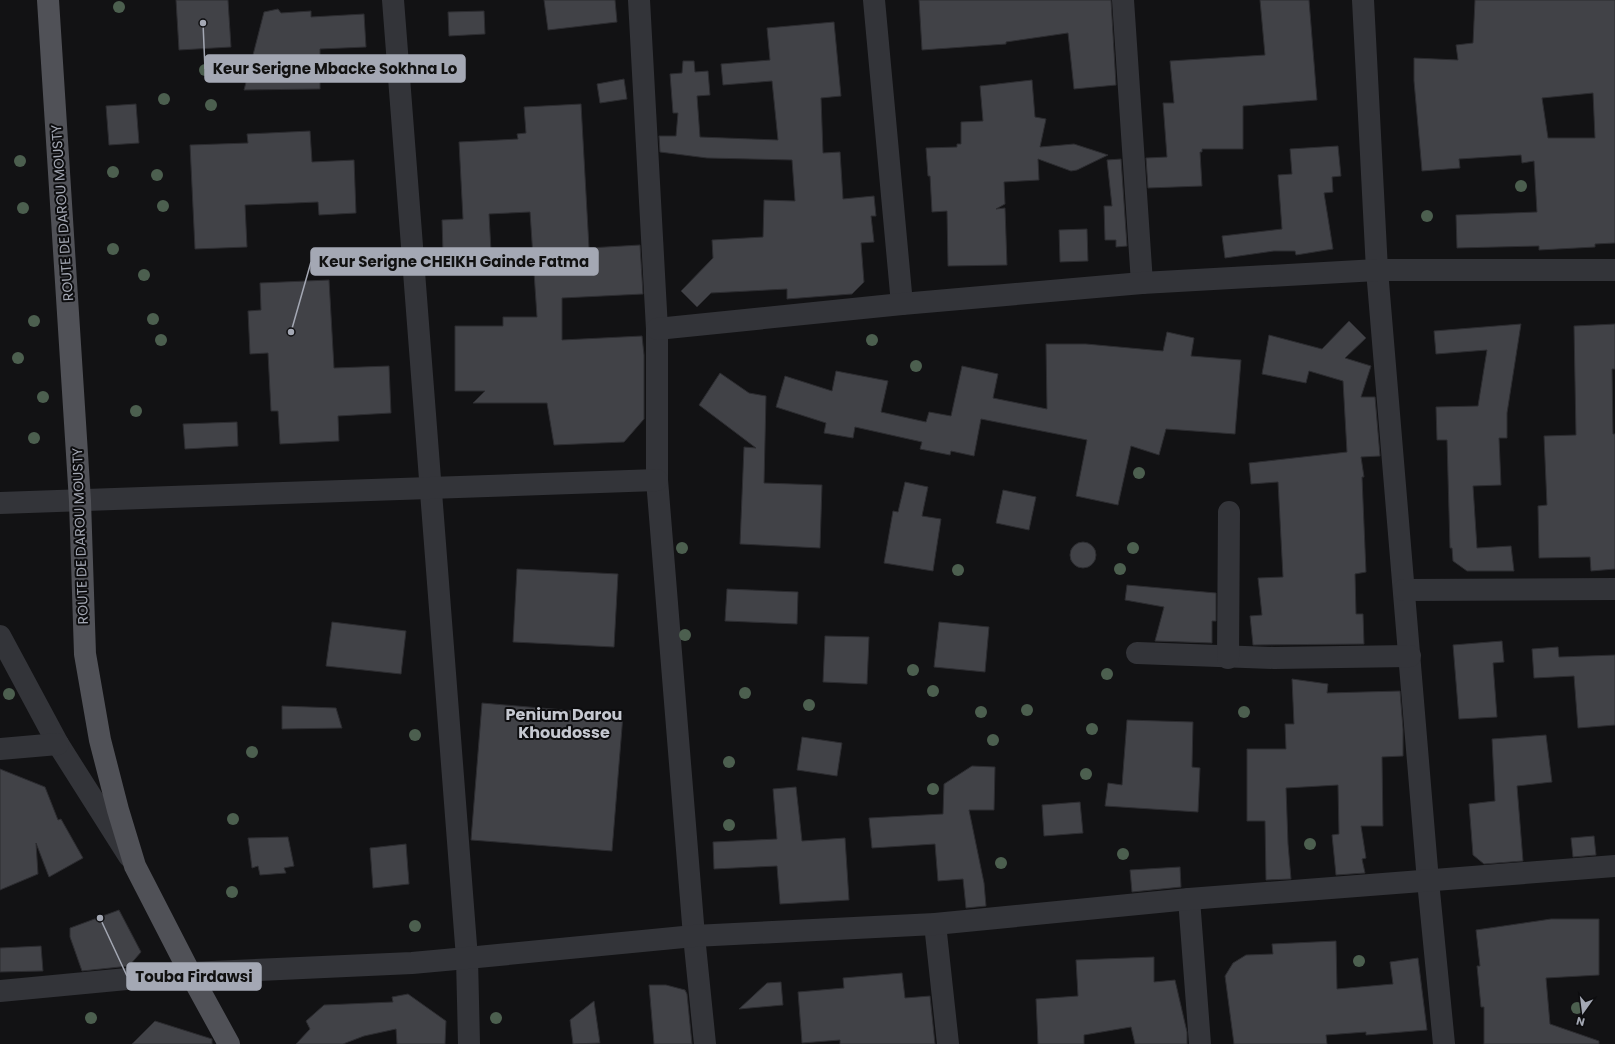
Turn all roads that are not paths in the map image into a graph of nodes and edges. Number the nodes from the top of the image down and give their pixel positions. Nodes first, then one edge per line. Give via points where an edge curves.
1 (48, 0) edge
2 (393, 0) edge
3 (638, 0) edge
4 (874, 0) edge
5 (1123, 0) edge
6 (1363, 0) edge
7 (1377, 270) junction
8 (1615, 270) edge
9 (1142, 283) junction
10 (902, 304) junction
11 (657, 329) junction
12 (657, 480) junction
13 (432, 487) junction
14 (80, 501) junction
15 (0, 503) edge
16 (1229, 512) dead end
17 (1615, 589) edge
18 (1404, 590) junction
19 (0, 636) edge
20 (1137, 653) dead end
21 (1410, 656) junction
22 (1228, 658) junction
23 (58, 744) junction
24 (0, 749) edge
25 (135, 866) junction
26 (1615, 866) edge
27 (1428, 881) junction
28 (1189, 898) junction
29 (935, 924) junction
30 (694, 936) junction
31 (467, 958) junction
32 (190, 972) junction
33 (0, 991) edge
34 (229, 1044) edge
35 (469, 1044) edge
36 (705, 1044) edge
37 (948, 1044) edge
38 (1200, 1044) edge
39 (1444, 1044) edge

1 - 14 main road, ROUTE DE DAROU MOUSTY
2 - 13 street
3 - 11 street
4 - 10 street
5 - 9 street
6 - 7 street
7 - 8 street
7 - 9 street
7 - 18 street
9 - 10 street
10 - 11 street
11 - 12 street
12 - 13 street
12 - 30 street
13 - 14 street
13 - 31 street
14 - 15 street
14 - 25 main road, ROUTE DE DAROU MOUSTY via 85,654 100,740
16 - 22 street
17 - 18 street
18 - 21 street
19 - 23 street
20 - 22 street
21 - 22 street
21 - 27 street
23 - 24 street
23 - 25 street
25 - 32 main road, ROUTE DE DAROU MOUSTY
26 - 27 street
27 - 28 street
27 - 39 street
28 - 29 street
28 - 38 street
29 - 30 street
29 - 37 street
30 - 31 street
30 - 36 street
31 - 32 street via 412,963
31 - 35 street
32 - 33 street
32 - 34 main road, ROUTE DE DAROU MOUSTY

